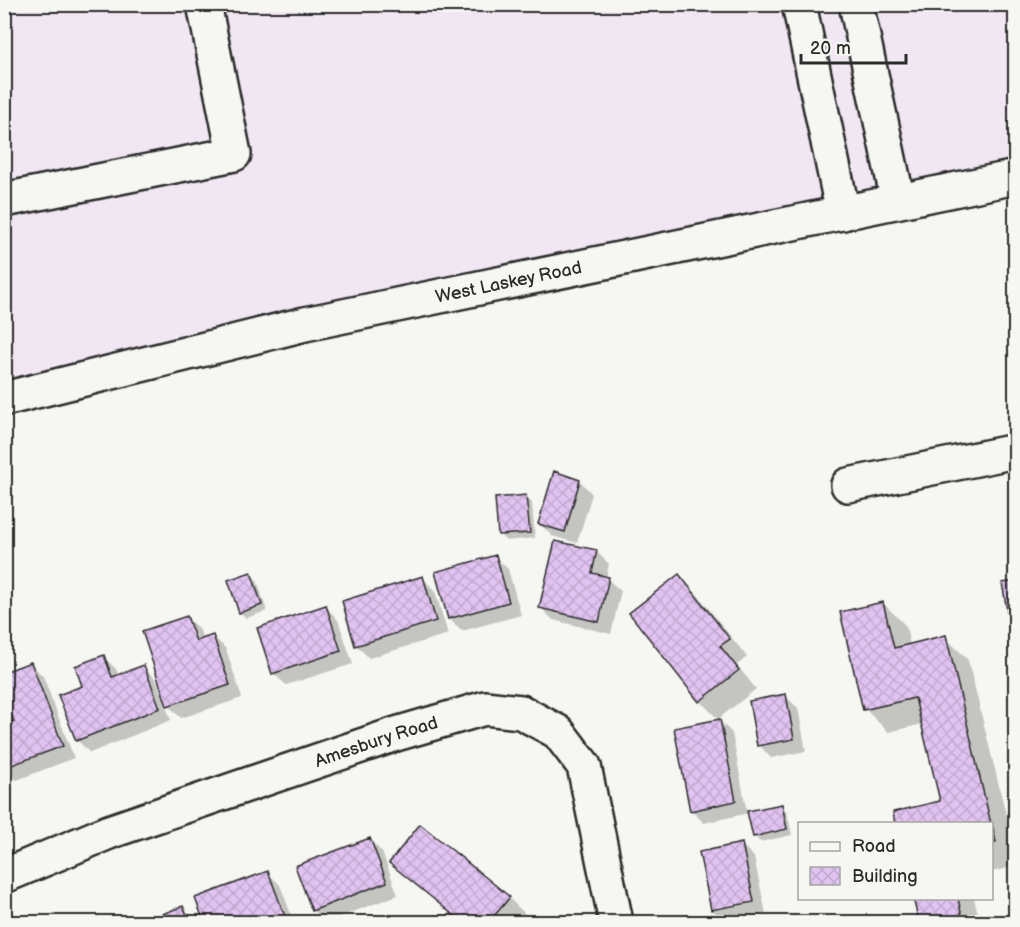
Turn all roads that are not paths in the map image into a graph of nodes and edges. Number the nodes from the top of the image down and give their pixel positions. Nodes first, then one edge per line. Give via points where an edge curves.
1 (204, 4) edge
2 (799, 4) edge
3 (856, 4) edge
4 (1016, 177) edge
5 (4, 200) edge
6 (898, 201) junction
7 (843, 213) junction
8 (4, 399) edge
9 (1016, 451) edge
10 (848, 485) dead end
11 (4, 876) edge
12 (616, 922) edge

1 - 5 main road via 234,154
2 - 7 main road
3 - 6 main road
4 - 6 main road, West Laskey Road
6 - 7 main road, West Laskey Road
7 - 8 main road, West Laskey Road via 305,324
9 - 10 main road
11 - 12 main road, Amesbury Road via 109,832 396,734 485,708 521,712 558,732 584,766

